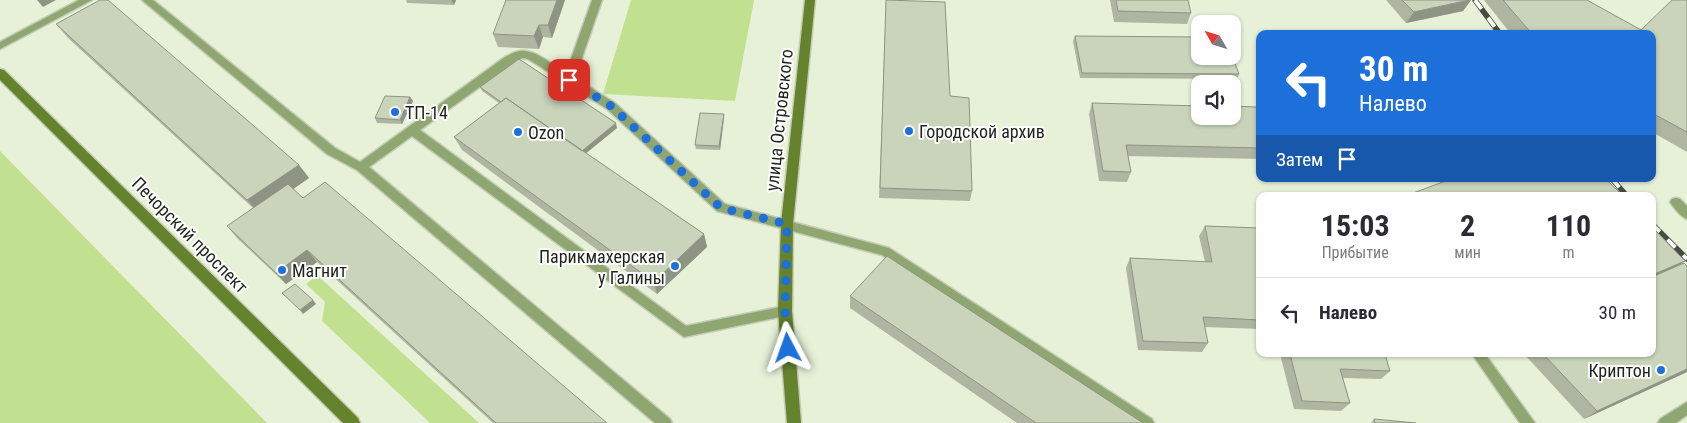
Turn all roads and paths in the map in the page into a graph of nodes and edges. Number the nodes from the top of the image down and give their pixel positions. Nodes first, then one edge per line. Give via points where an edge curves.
1 (87, 0) edge
2 (147, 0) edge
3 (597, 0) edge
4 (810, 0) edge
5 (0, 46) edge
6 (0, 73) edge
7 (569, 80) junction
8 (412, 130) junction
9 (361, 167) junction
10 (1676, 202) dead end
11 (1687, 214) edge
12 (787, 224) junction
13 (785, 311) junction
14 (1480, 357) edge
15 (1687, 408) edge
16 (353, 423) edge
17 (665, 423) edge
18 (794, 423) edge
19 (1147, 423) edge
20 (1528, 423) edge
21 (1665, 423) edge

1 - 5 lane
2 - 9 lane via 331,151
3 - 7 lane
4 - 12 main road, улица Островского
6 - 16 main road, Печорский проспект
7 - 8 lane via 531,56 521,54
7 - 12 lane via 611,106 721,208
8 - 9 lane
8 - 13 lane via 684,332
9 - 17 lane
10 - 11 lane
12 - 13 main road, улица Островского
12 - 19 lane via 885,251
13 - 18 main road, улица Островского
14 - 20 lane
15 - 21 lane

